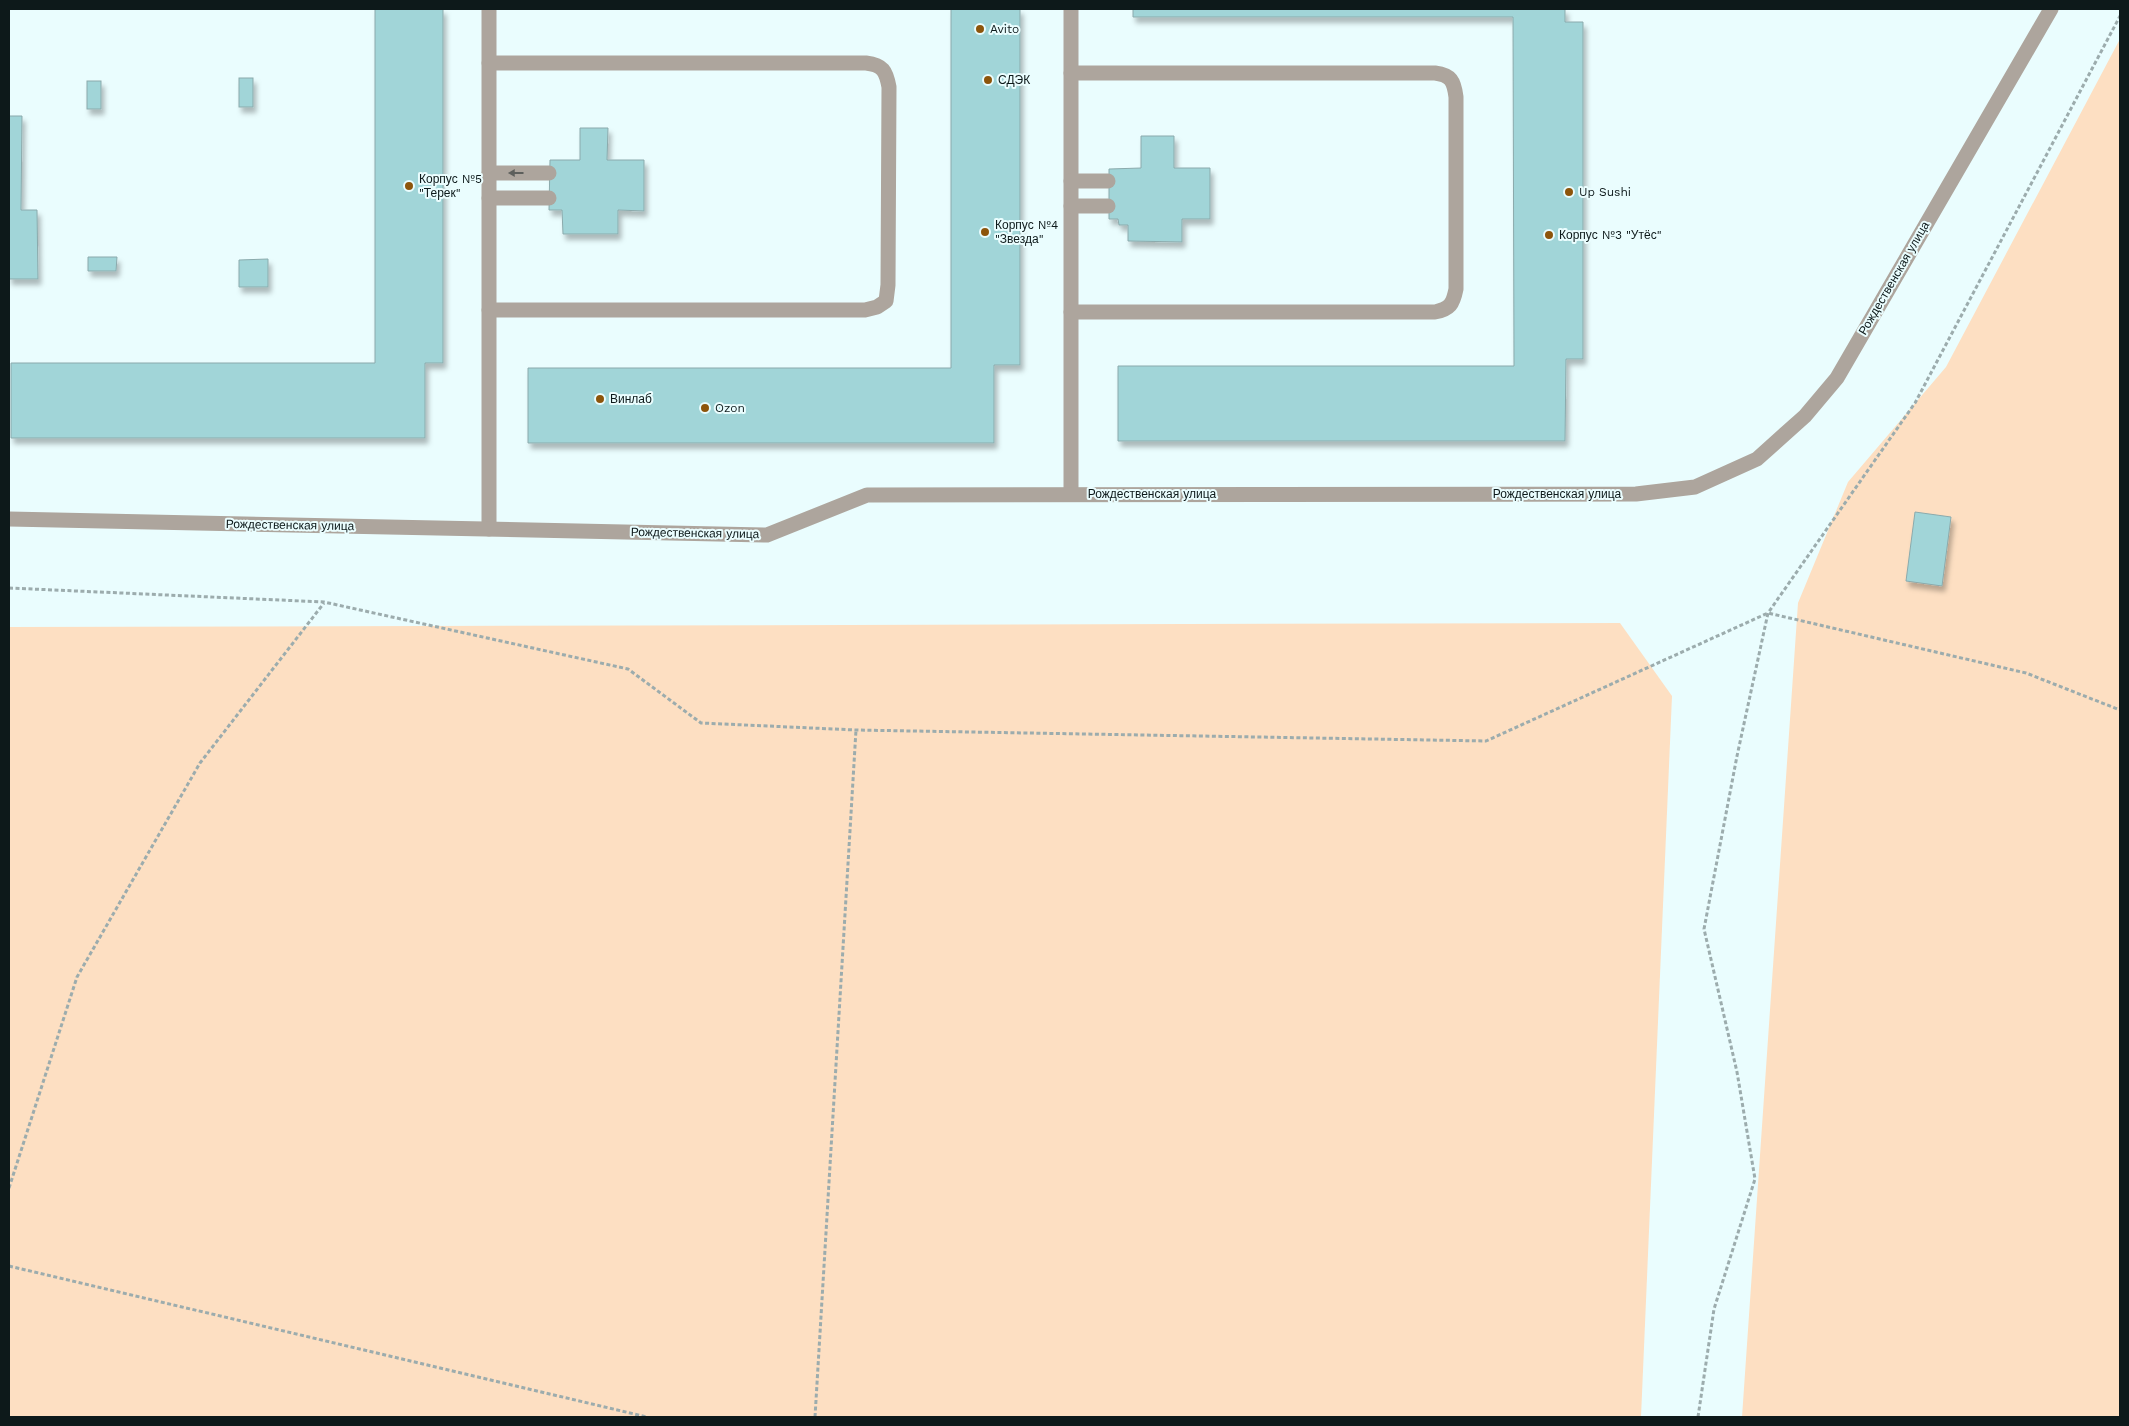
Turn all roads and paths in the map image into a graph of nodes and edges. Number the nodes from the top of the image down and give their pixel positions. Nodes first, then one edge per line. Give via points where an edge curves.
1 (490, 9) edge
2 (1071, 9) edge
3 (2045, 10) edge
4 (2120, 16) edge
5 (489, 63) junction
6 (1071, 73) junction
7 (489, 173) junction
8 (549, 173) dead end
9 (1071, 181) junction
10 (1108, 181) dead end
11 (489, 198) junction
12 (549, 198) dead end
13 (1071, 206) junction
14 (1108, 206) dead end
15 (489, 310) junction
16 (1071, 312) junction
17 (1072, 494) junction
18 (9, 519) edge
19 (489, 529) junction
20 (9, 588) edge
21 (324, 602) junction
22 (1768, 613) junction
23 (2120, 710) edge
24 (856, 730) junction
25 (9, 1188) edge
26 (9, 1266) edge
27 (647, 1417) edge
28 (815, 1417) edge
29 (1698, 1417) edge

1 - 5 street
2 - 6 street
3 - 17 street, Рождественская улица via 1837,378 1805,416 1757,458 1695,487 1636,494
4 - 22 path via 1915,403
5 - 7 street
5 - 15 street via 866,62 878,64 886,71 889,107 888,285 886,301 877,308
6 - 9 street
6 - 16 street via 1446,74 1454,82 1456,97 1456,289 1454,302 1446,310 1435,312
8 -> 7 street
7 - 11 street
9 - 10 street
9 - 13 street
11 - 12 street
11 - 15 street
13 - 14 street
13 - 16 street
15 - 19 street
16 - 17 street
17 - 19 street, Рождественская улица via 867,495 767,535
18 - 19 street, Рождественская улица
20 - 21 path
21 - 24 path via 628,669 701,723
21 - 25 path via 200,763 77,977
22 - 23 path via 2026,673
22 - 24 path via 1486,741
22 - 29 path via 1704,928 1737,1072 1755,1180 1714,1309
24 - 28 path
26 - 27 path

